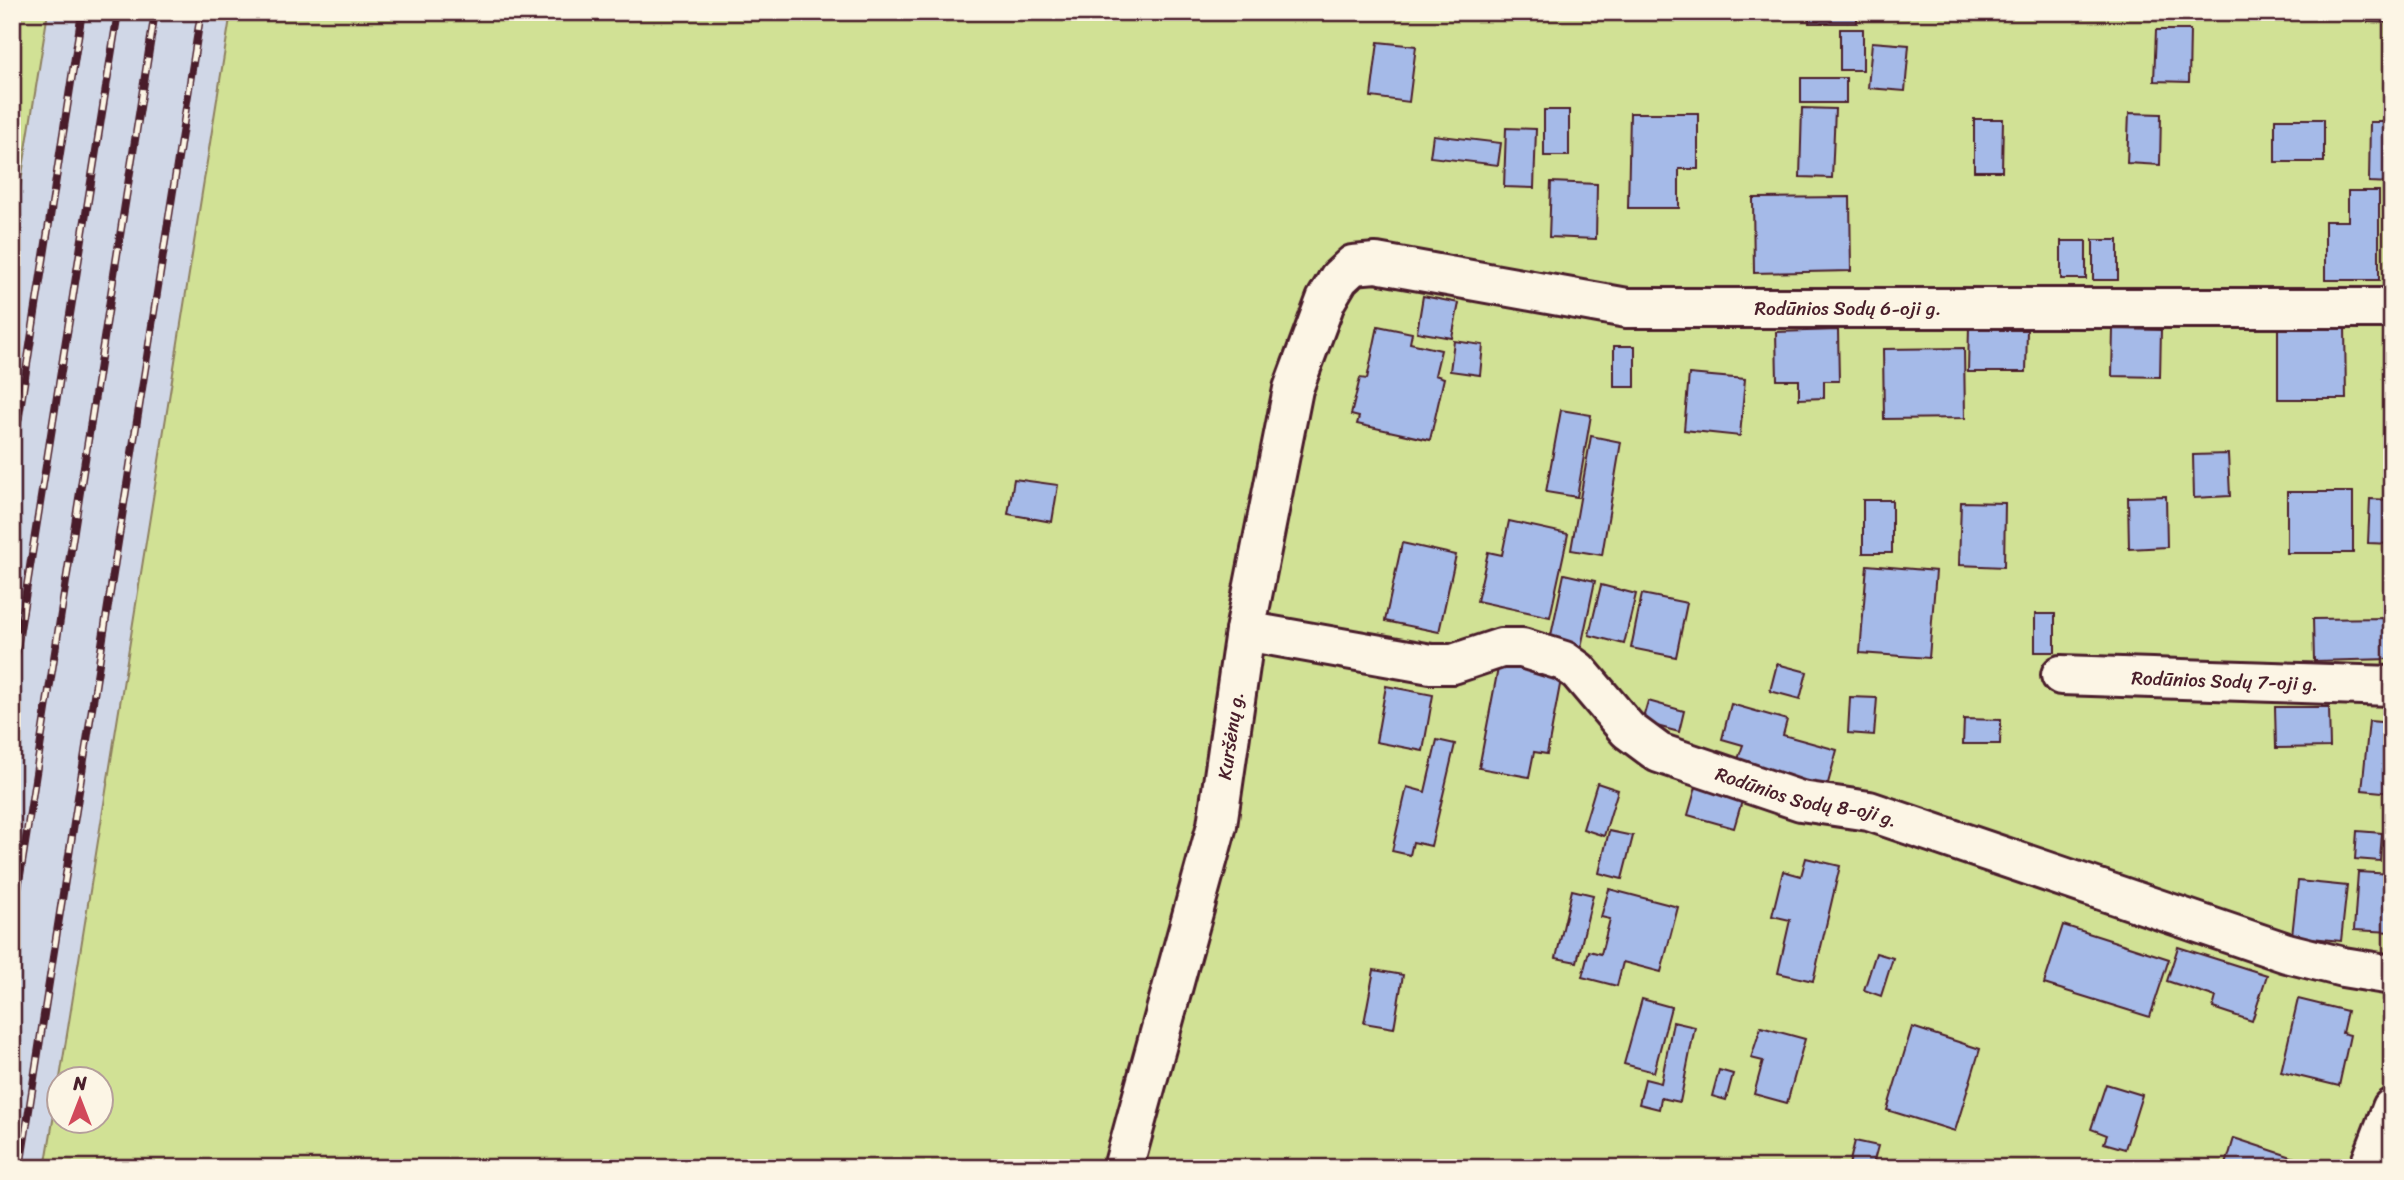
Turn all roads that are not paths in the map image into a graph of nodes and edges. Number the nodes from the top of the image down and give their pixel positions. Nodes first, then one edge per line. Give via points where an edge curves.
1 (1326, 300) joint
2 (2392, 307) edge
3 (1245, 631) junction
4 (2061, 675) dead end
5 (2392, 685) edge
6 (2392, 975) edge
7 (2392, 1108) edge
8 (1123, 1168) edge
9 (2369, 1168) edge

1 - 2 street, Rodūnios Sodų 6-oji g. via 1353,265 1376,263 1627,308
1 - 3 street, Kuršėnų g. via 1293,389
3 - 6 street, Rodūnios Sodų 8-oji g. via 1431,664 1453,664 1501,649 1554,657 1578,671 1628,730 1659,753 1801,801 1869,811 2287,953
3 - 8 street, Kuršėnų g. via 1217,825
4 - 5 street, Rodūnios Sodų 7-oji g.
7 - 9 street

